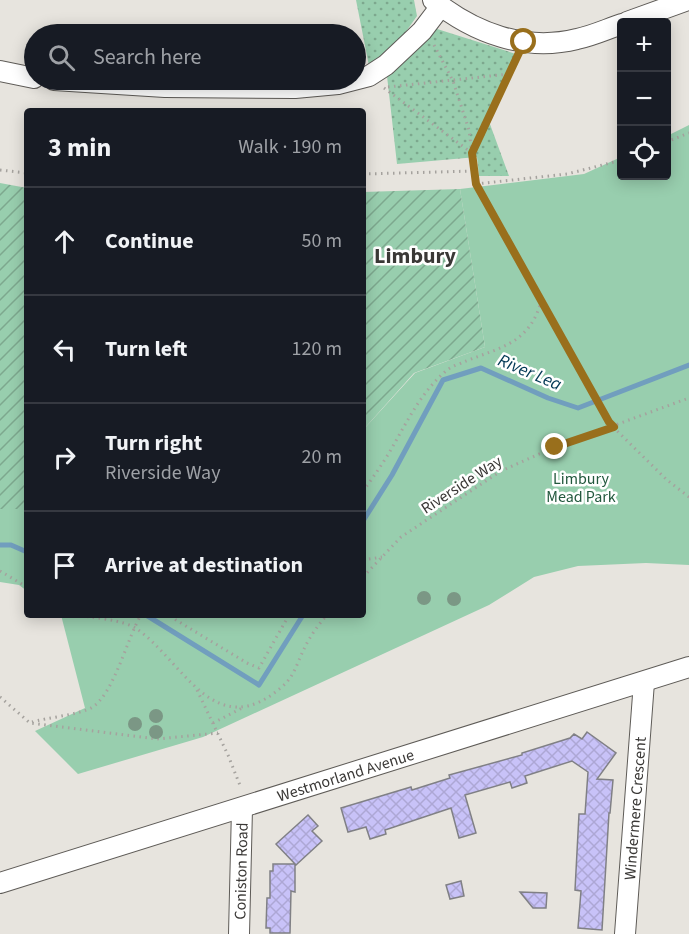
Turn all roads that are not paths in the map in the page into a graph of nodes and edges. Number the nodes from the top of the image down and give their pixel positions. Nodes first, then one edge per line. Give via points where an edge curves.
1 (688, 0) edge
2 (437, 3) edge
3 (638, 18) edge
4 (617, 25) edge
5 (0, 71) edge
6 (24, 76) edge
7 (366, 77) edge
8 (689, 667) edge
9 (644, 682) junction
10 (244, 807) junction
11 (0, 884) edge
12 (239, 934) edge
13 (625, 934) edge

1 - 3 street
2 - 4 street via 496,37 524,42 549,44 577,39
2 - 7 street via 422,31 386,65
5 - 6 street
8 - 9 street, Westmorland Avenue
9 - 10 street, Westmorland Avenue
9 - 13 street, Windermere Crescent
10 - 11 street, Westmorland Avenue
10 - 12 street, Coniston Road

